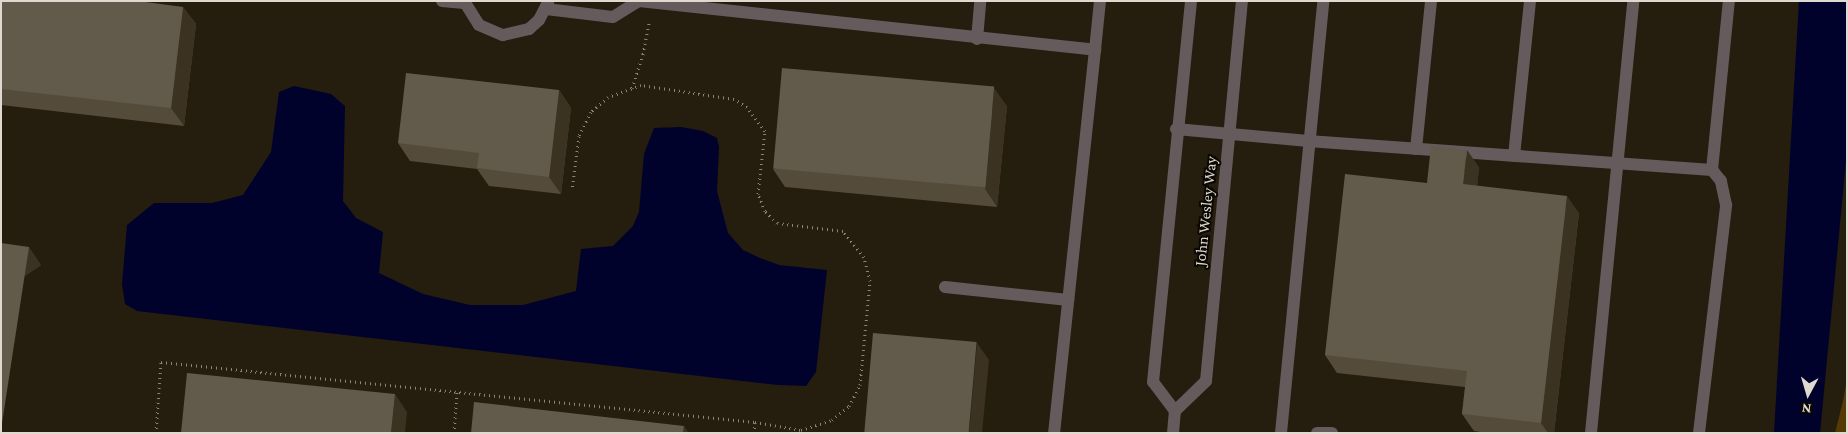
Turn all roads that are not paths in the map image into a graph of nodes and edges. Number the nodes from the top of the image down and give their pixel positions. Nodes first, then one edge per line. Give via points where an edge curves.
1 (442, 1) edge
2 (639, 1) edge
3 (980, 1) edge
4 (1100, 1) edge
5 (1190, 1) edge
6 (1242, 1) edge
7 (1323, 1) edge
8 (1431, 1) edge
9 (1530, 1) edge
10 (1633, 1) edge
11 (1729, 1) edge
12 (464, 2) edge
13 (547, 5) edge
14 (977, 39) junction
15 (1095, 50) junction
16 (1176, 129) junction
17 (1230, 134) junction
18 (1308, 142) junction
19 (1416, 149) junction
20 (1514, 156) junction
21 (1617, 163) junction
22 (1712, 170) junction
23 (945, 287) dead end
24 (1068, 300) junction
25 (1175, 412) junction
26 (1054, 433) edge
27 (1173, 433) edge
28 (1281, 433) edge
29 (1317, 433) edge
30 (1332, 433) edge
31 (1591, 433) edge
32 (1699, 433) edge

1 - 12 lane
2 - 13 lane via 613,17
2 - 14 lane
3 - 14 lane
4 - 15 lane
5 - 16 lane
6 - 17 lane, John Wesley Way
7 - 18 lane
8 - 19 lane
9 - 20 lane
10 - 21 lane
11 - 22 lane
12 - 13 lane via 479,25 503,34 529,29
14 - 15 lane
15 - 24 lane
16 - 17 lane
16 - 25 lane via 1153,382
17 - 18 lane
17 - 25 lane, John Wesley Way via 1206,381
18 - 19 lane
18 - 28 lane
19 - 20 lane
20 - 21 lane
21 - 22 lane
21 - 31 lane
22 - 32 lane via 1720,181 1726,205
23 - 24 lane
24 - 26 lane
25 - 27 lane
29 - 30 lane

